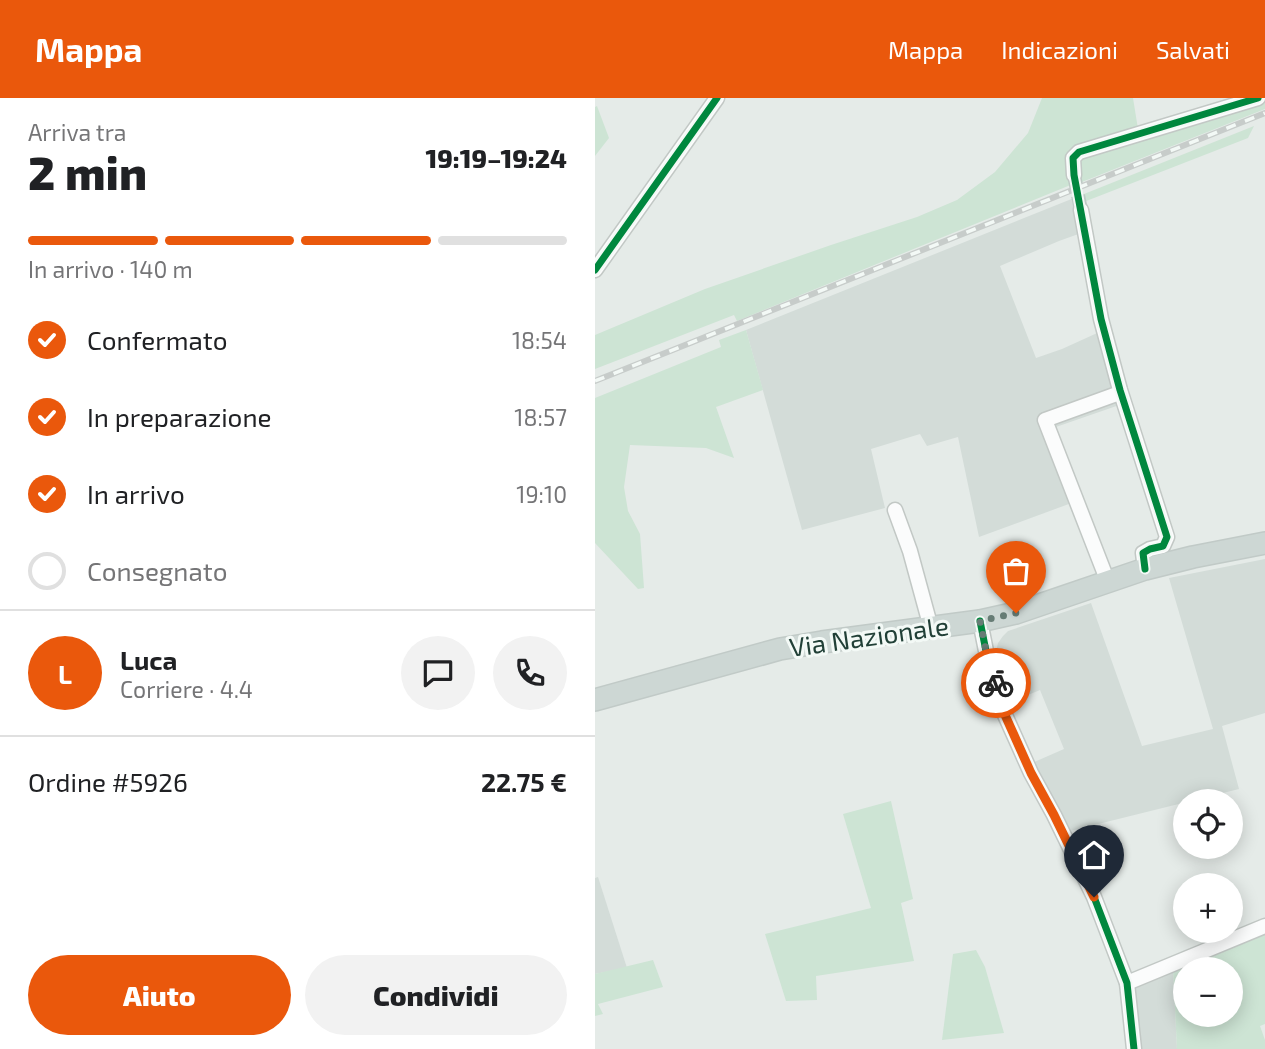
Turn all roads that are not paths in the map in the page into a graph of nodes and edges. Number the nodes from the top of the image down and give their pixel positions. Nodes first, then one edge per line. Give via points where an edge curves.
1 (717, 98) edge
2 (1258, 98) edge
3 (1074, 175) tunnel mouth
4 (1081, 211) tunnel mouth
5 (595, 270) edge
6 (1114, 394) dead end
7 (895, 510) dead end
8 (1265, 543) edge
9 (1145, 569) junction
10 (1108, 582) junction
11 (980, 621) junction
12 (931, 628) junction
13 (595, 700) edge
14 (1265, 926) edge
15 (1127, 983) junction
16 (1134, 1049) edge

1 - 5 street
2 - 3 street via 1079,152 1073,158
4 - 9 street via 1101,319 1167,537 1163,546 1143,553
6 - 10 street via 1045,420
7 - 12 street
8 - 9 main road, Via Nazionale
9 - 10 main road, Via Nazionale
10 - 11 main road, Via Nazionale
11 - 12 main road, Via Nazionale
11 - 15 street via 1005,715 1094,897
12 - 13 main road, Via Nazionale via 780,649
14 - 15 street
15 - 16 street

